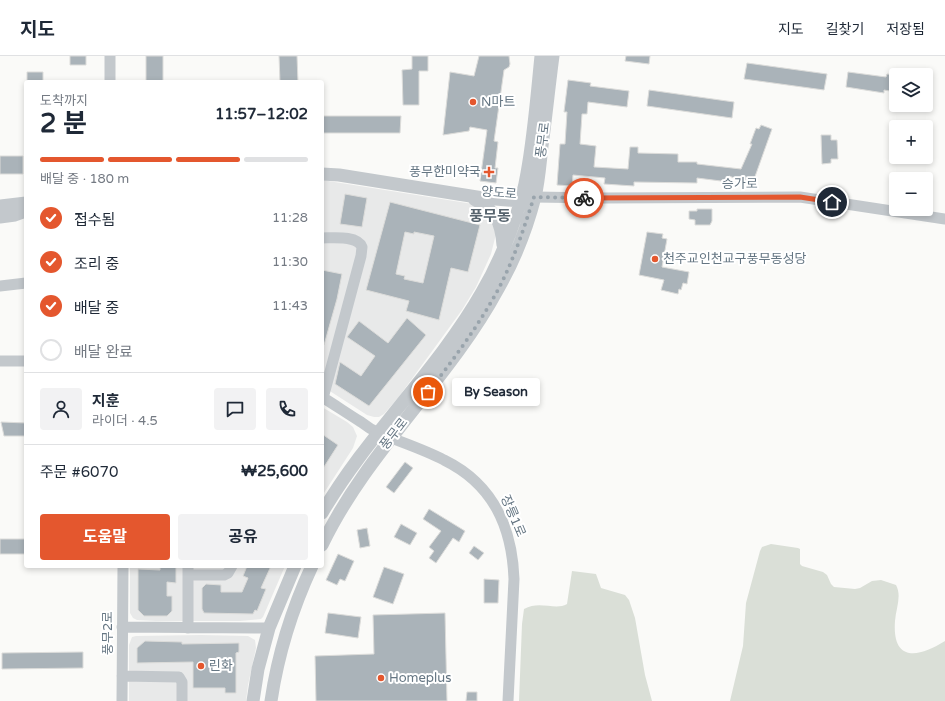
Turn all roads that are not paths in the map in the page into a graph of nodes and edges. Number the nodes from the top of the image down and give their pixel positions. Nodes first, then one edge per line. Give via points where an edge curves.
1 (110, 56) edge
2 (542, 56) edge
3 (553, 56) edge
4 (110, 80) edge
5 (324, 169) edge
6 (324, 174) edge
7 (467, 195) junction
8 (526, 198) junction
9 (24, 203) edge
10 (0, 206) edge
11 (24, 212) edge
12 (0, 217) edge
13 (945, 218) edge
14 (324, 238) edge
15 (504, 247) junction
16 (24, 282) edge
17 (0, 286) edge
18 (24, 361) edge
19 (0, 362) edge
20 (324, 394) edge
21 (324, 399) edge
22 (378, 433) junction
23 (392, 438) junction
24 (324, 510) edge
25 (324, 541) edge
26 (123, 568) edge
27 (231, 568) edge
28 (294, 568) edge
29 (311, 568) edge
30 (188, 570) edge
31 (122, 627) junction
32 (188, 628) junction
33 (269, 628) junction
34 (122, 676) junction
35 (122, 701) edge
36 (182, 701) edge
37 (253, 701) edge
38 (271, 701) edge
39 (508, 701) edge

1 - 4 street
2 - 8 street, 풍무로
3 - 8 street, 풍무로 via 540,162
5 - 8 street, 양도로
6 - 7 street, 양도로
7 - 8 street, 양도로
7 - 15 street via 487,207 497,218 502,230
8 - 13 street, 승가로 via 800,197
8 - 15 street, 풍무로
8 - 23 street, 풍무로 via 519,245 486,312
9 - 10 street
11 - 12 street
14 - 20 street via 352,239 358,241 362,247
15 - 22 street, 풍무로 via 483,292 468,316
16 - 17 street
18 - 19 street
21 - 22 street, 장릉1로
22 - 23 street, 장릉1로
22 - 24 street, 풍무로
23 - 25 street, 풍무로 via 344,504
23 - 39 street, 장릉1로 via 445,460 464,471 489,495 504,523 512,550 514,579
26 - 31 street, 풍무2로
27 - 30 street via 224,575
28 - 33 street
29 - 38 street via 286,633
30 - 32 street
31 - 32 street
31 - 34 street, 풍무2로
32 - 33 street
33 - 37 street
34 - 35 street, 풍무2로
34 - 36 street via 179,677 182,682

